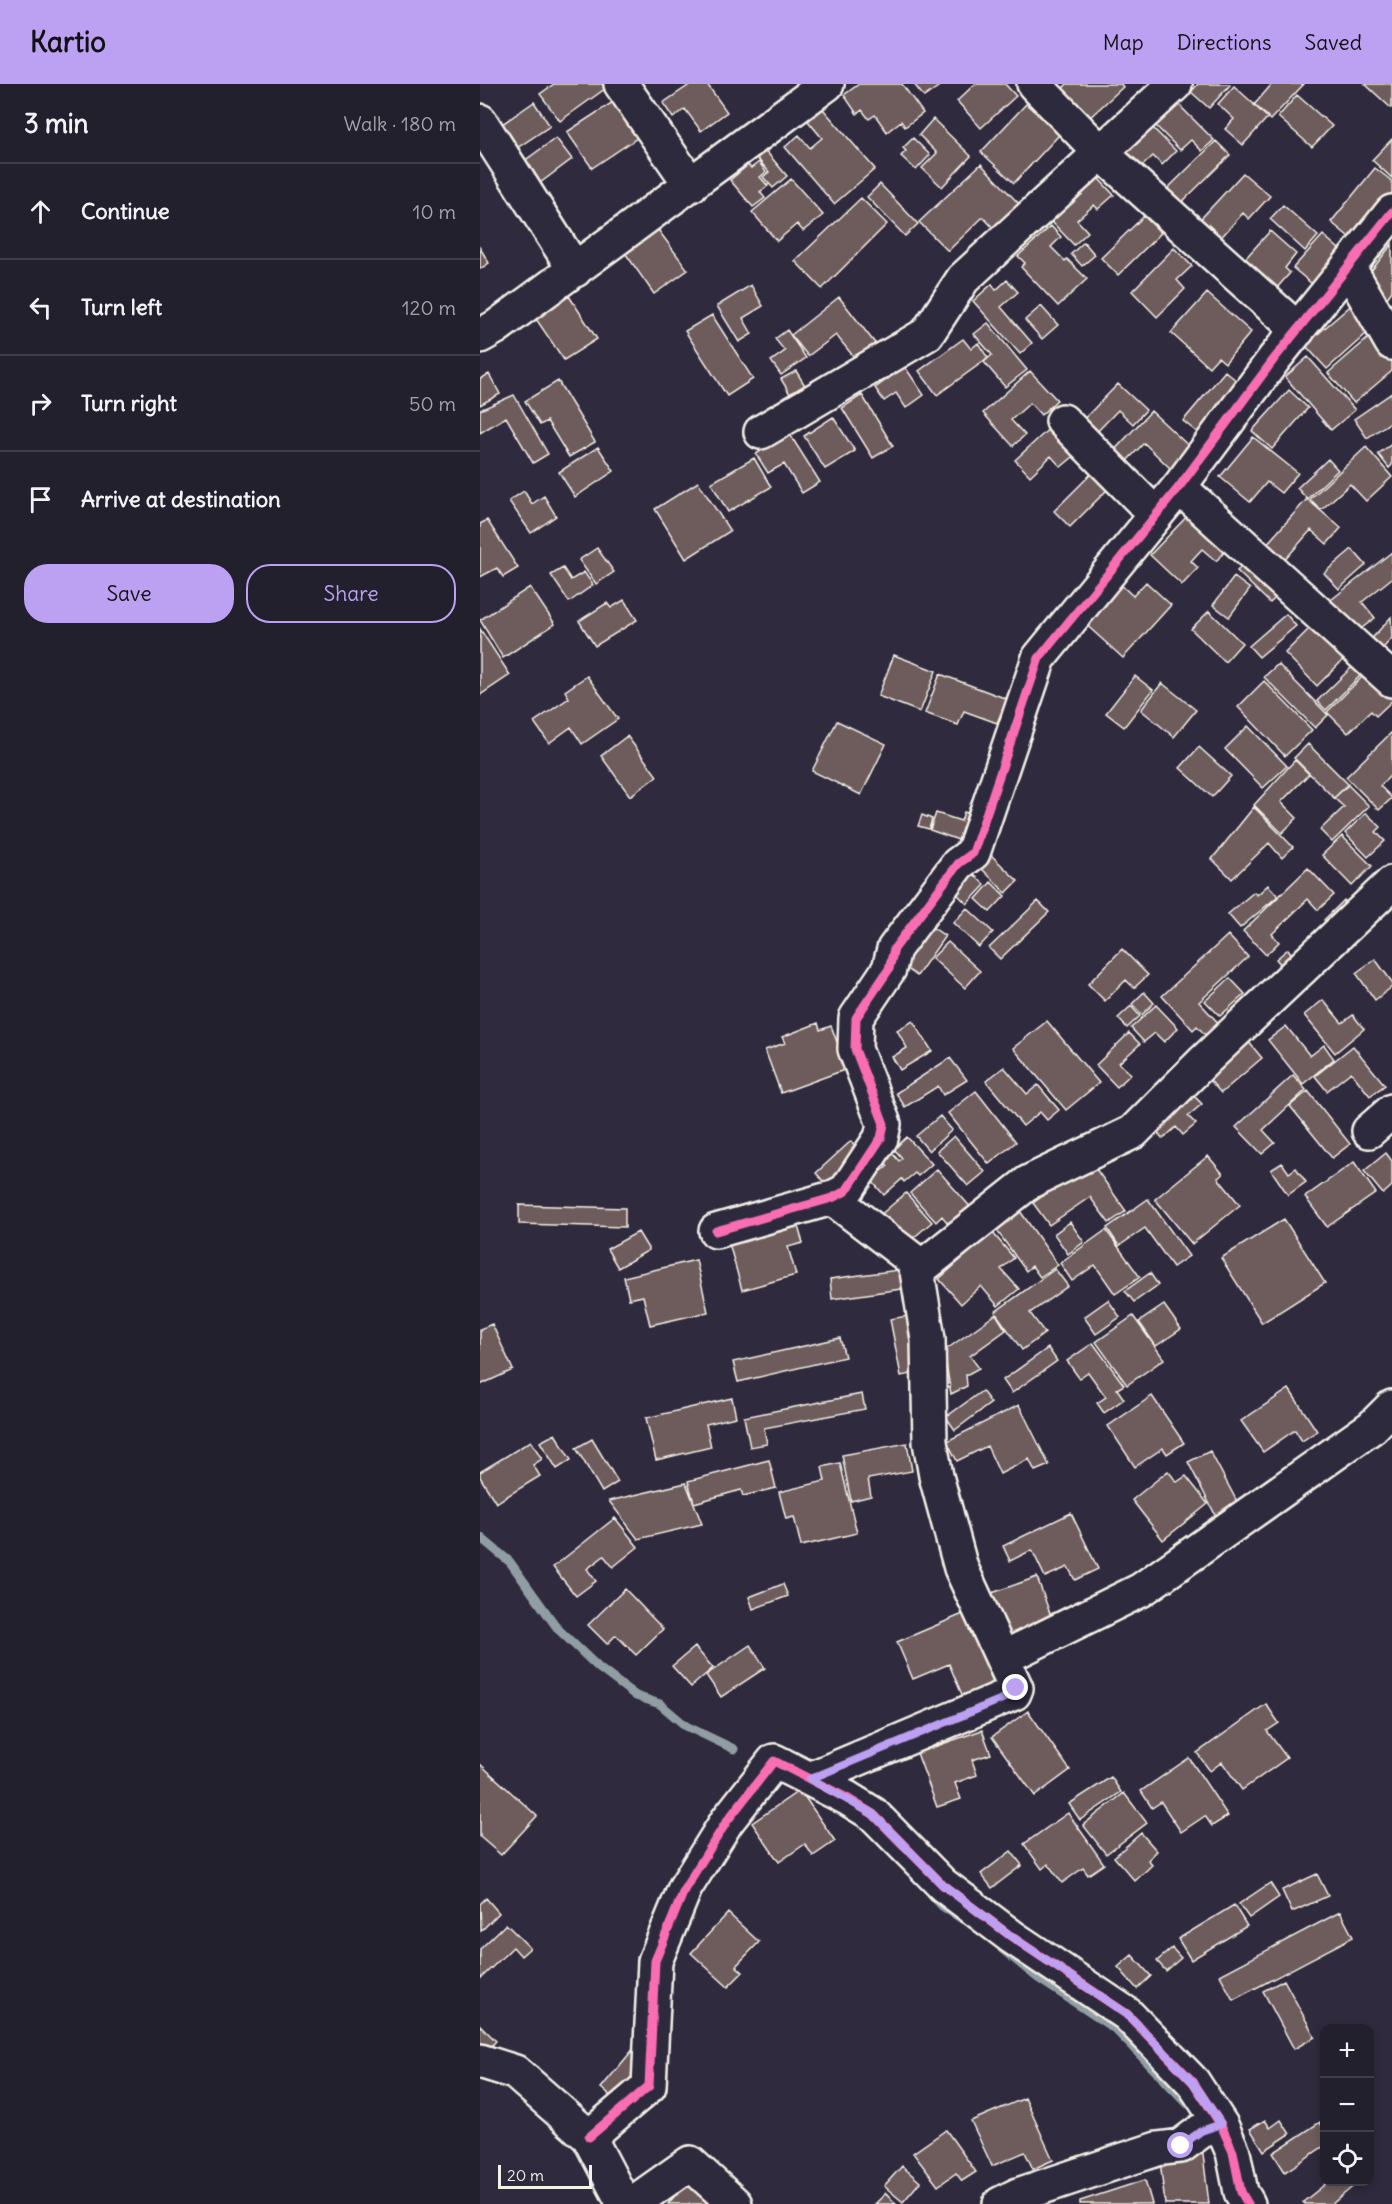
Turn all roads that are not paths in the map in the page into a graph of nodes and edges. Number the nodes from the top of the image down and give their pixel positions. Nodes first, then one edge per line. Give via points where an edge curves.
1 (621, 84) edge
2 (827, 84) edge
3 (1034, 84) edge
4 (1175, 84) edge
5 (480, 121) edge
6 (1100, 152) junction
7 (692, 184) junction
8 (1392, 212) edge
9 (1349, 268) junction
10 (575, 270) junction
11 (1298, 330) junction
12 (480, 336) edge
13 (1392, 343) edge
14 (1063, 421) dead end
15 (761, 432) dead end
16 (1179, 487) junction
17 (1156, 515) junction
18 (1392, 680) edge
19 (1392, 883) edge
20 (832, 1198) junction
21 (716, 1231) dead end
22 (917, 1271) junction
23 (1392, 1407) edge
24 (1004, 1658) junction
25 (810, 1779) junction
26 (480, 2061) edge
27 (1221, 2124) junction
28 (589, 2137) junction
29 (624, 2204) edge
30 (632, 2204) edge
31 (735, 2204) edge
32 (1000, 2204) edge
33 (1248, 2204) edge

1 - 7 street
2 - 7 street
3 - 6 street
4 - 6 street
5 - 10 street
6 - 11 street
6 - 15 street via 963,279 927,334
7 - 10 street
8 - 9 street
9 - 11 street
9 - 13 street
10 - 12 street
11 - 16 street
14 - 17 street
16 - 17 street
16 - 18 street
17 - 20 street via 1039,658 973,853 958,864 894,949 889,969 856,1018 855,1049 884,1124 881,1138 846,1191
19 - 22 street via 1133,1132 1029,1182
20 - 21 street
20 - 22 street via 914,1260
22 - 24 street via 928,1339 930,1442 936,1476 961,1568
23 - 24 street via 1372,1427 1141,1590
24 - 25 street via 1016,1688 1014,1694
25 - 27 street via 873,1814 943,1885 1127,2014 1193,2082
25 - 28 street via 774,1761 727,1821 691,1878 655,1962 649,2086
26 - 28 street via 515,2072
27 - 32 street via 1201,2131 1181,2146 1157,2149 1018,2194
27 - 33 street via 1233,2152 1240,2192
28 - 29 street
30 - 31 street via 690,2163

